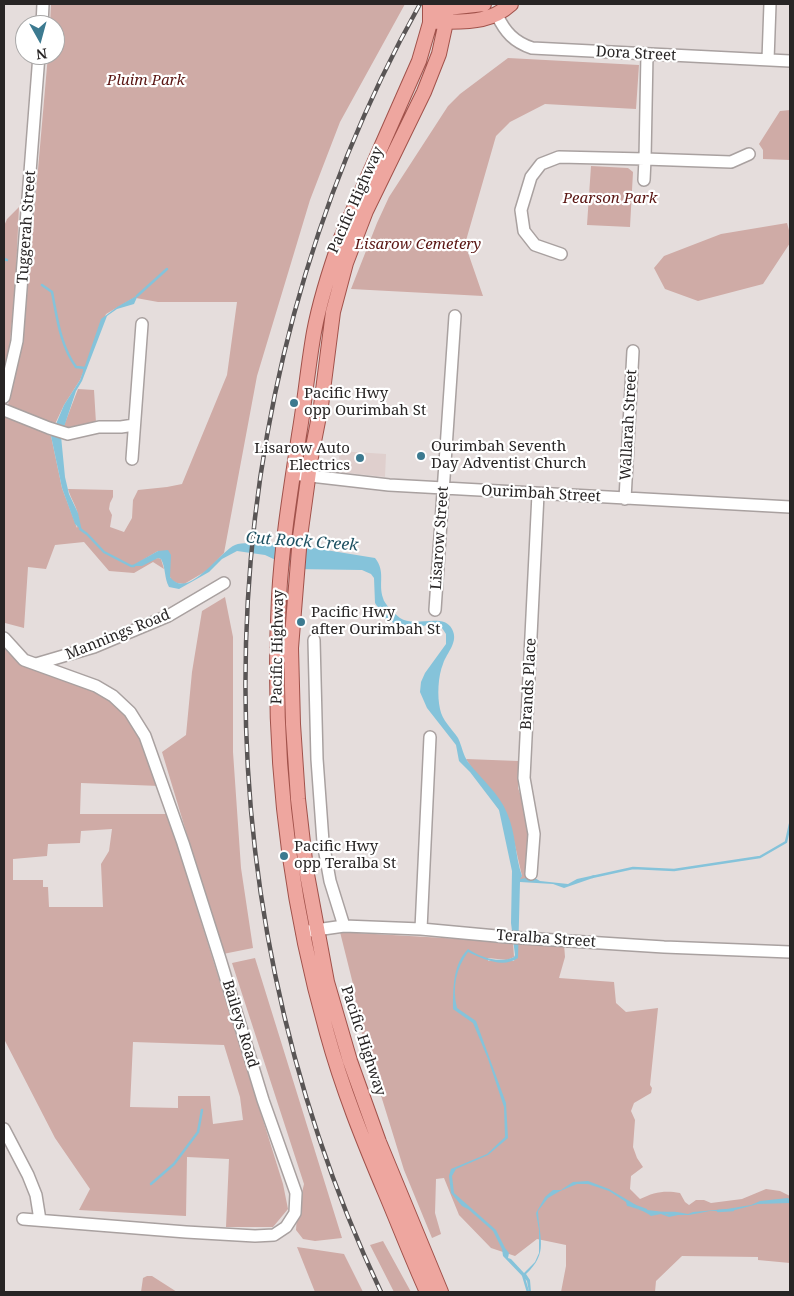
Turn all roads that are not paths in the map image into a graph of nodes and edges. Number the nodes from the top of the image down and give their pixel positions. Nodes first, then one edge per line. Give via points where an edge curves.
1 (483, 4) edge
2 (511, 4) edge
3 (770, 4) edge
4 (446, 11) edge
5 (430, 12) edge
6 (497, 15) junction
7 (646, 54) junction
8 (768, 60) junction
9 (790, 61) edge
10 (38, 65) edge
11 (749, 154) dead end
12 (644, 159) junction
13 (644, 180) dead end
14 (561, 254) dead end
15 (455, 316) dead end
16 (142, 324) dead end
17 (633, 351) dead end
18 (4, 397) edge
19 (4, 410) edge
20 (134, 425) junction
21 (132, 459) dead end
22 (293, 474) junction
23 (309, 476) junction
24 (443, 488) junction
25 (538, 494) junction
26 (625, 499) junction
27 (790, 508) edge
28 (224, 583) dead end
29 (435, 610) dead end
30 (4, 638) edge
31 (314, 640) dead end
32 (35, 664) junction
33 (430, 737) dead end
34 (531, 874) dead end
35 (344, 926) junction
36 (421, 929) junction
37 (317, 931) junction
38 (302, 932) junction
39 (790, 952) edge
40 (4, 1129) edge
41 (23, 1219) dead end
42 (40, 1220) junction
43 (427, 1292) edge
44 (441, 1292) edge

1 - 4 main road
1 - 6 main road via 494,9
2 - 6 main road
3 - 8 street
4 - 5 main road
4 - 6 main road via 478,20
4 - 23 main road, Pacific Highway via 433,70 366,211 344,270 333,312
5 - 22 main road, Pacific Highway via 419,62 330,268 314,334
6 - 7 street, Dora Street via 507,33 522,45 532,48
7 - 8 street, Dora Street
7 - 12 street
8 - 9 street, Dora Street
10 - 18 street, Tuggerah Street via 17,341
11 - 12 street via 732,162
12 - 13 street
12 - 14 street via 559,157 541,164 531,177 520,210 524,232 535,245
15 - 24 street, Lisarow Street
16 - 20 street
17 - 26 street, Wallarah Street
19 - 20 street via 68,434 99,427
20 - 21 street
22 - 23 street, Ourimbah Street
22 - 38 main road, Pacific Highway via 281,575 277,662 284,817
23 - 24 street, Ourimbah Street
23 - 37 main road, Pacific Highway via 296,575 291,648 298,799
24 - 25 street, Ourimbah Street
24 - 29 street, Lisarow Street
25 - 26 street, Ourimbah Street
25 - 34 street, Brands Place via 524,778 534,834
26 - 27 street, Ourimbah Street
28 - 32 street, Mannings Road via 168,616 94,647
30 - 32 street, Baileys Road via 24,660
31 - 35 street via 323,842 330,881
32 - 42 street, Baileys Road via 96,686 113,696 130,712 145,736 183,843 260,1091 296,1193 295,1213 286,1226 274,1234 255,1236
33 - 36 street
35 - 36 street, Teralba Street
35 - 37 street, Teralba Street
36 - 39 street, Teralba Street via 664,947
37 - 38 street, Teralba Street
37 - 44 main road, Pacific Highway via 327,982 350,1061 379,1142
38 - 43 main road, Pacific Highway via 327,1034 349,1100
40 - 42 street via 36,1195
41 - 42 street, Baileys Road

